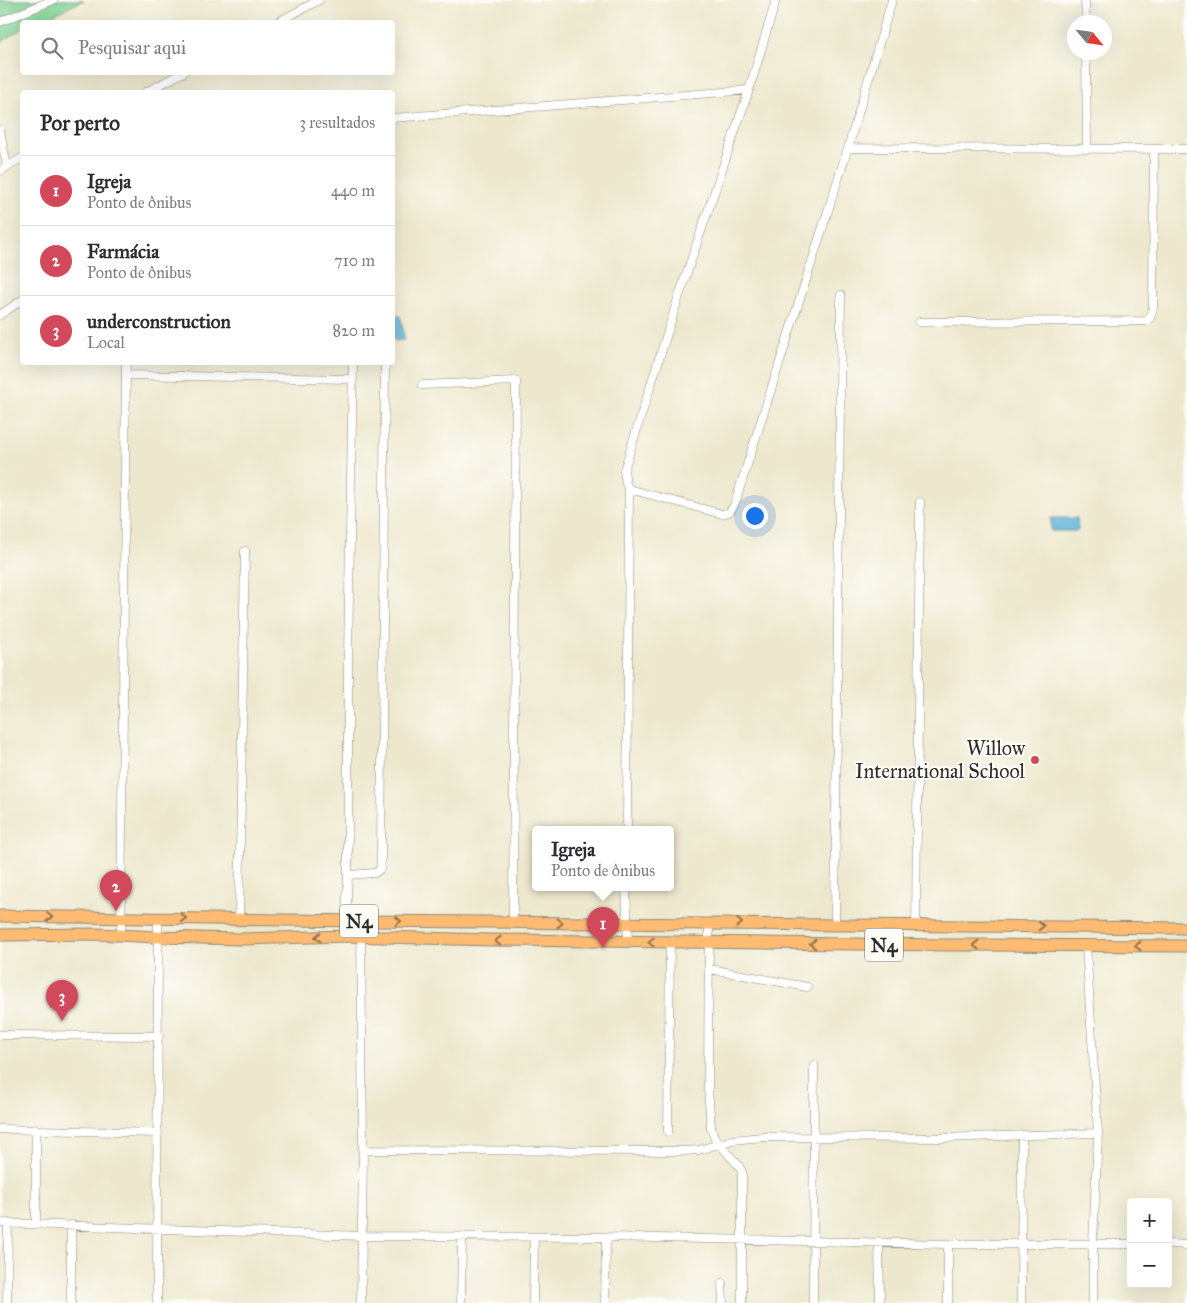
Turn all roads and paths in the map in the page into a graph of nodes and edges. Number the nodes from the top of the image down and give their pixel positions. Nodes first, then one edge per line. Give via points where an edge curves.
1 (53, 0) edge
2 (318, 0) edge
3 (776, 0) edge
4 (892, 0) edge
5 (1085, 0) edge
6 (1086, 15) edge
7 (282, 20) edge
8 (0, 22) edge
9 (1086, 60) edge
10 (178, 75) edge
11 (150, 90) edge
12 (749, 90) junction
13 (395, 118) edge
14 (0, 130) edge
15 (848, 148) junction
16 (1087, 149) junction
17 (1154, 149) junction
18 (1187, 149) edge
19 (20, 159) edge
20 (4, 169) edge
21 (841, 295) dead end
22 (20, 301) edge
23 (0, 315) edge
24 (919, 322) dead end
25 (126, 365) edge
26 (353, 365) edge
27 (385, 365) edge
28 (126, 376) junction
29 (353, 380) junction
30 (422, 385) dead end
31 (629, 489) junction
32 (920, 502) dead end
33 (245, 552) dead end
34 (627, 826) edge
35 (348, 874) junction
36 (626, 891) edge
37 (0, 916) edge
38 (122, 918) junction
39 (158, 918) junction
40 (239, 918) junction
41 (346, 920) junction
42 (362, 921) junction
43 (513, 922) junction
44 (626, 922) junction
45 (709, 923) junction
46 (835, 925) junction
47 (916, 926) junction
48 (1187, 928) edge
49 (0, 935) edge
50 (121, 935) junction
51 (348, 936) junction
52 (157, 938) junction
53 (362, 938) junction
54 (628, 941) junction
55 (670, 942) junction
56 (710, 942) junction
57 (1086, 946) junction
58 (1187, 946) edge
59 (710, 968) junction
60 (807, 987) dead end
61 (0, 1035) edge
62 (159, 1036) junction
63 (814, 1065) dead end
64 (0, 1129) edge
65 (36, 1129) junction
66 (158, 1132) junction
67 (668, 1132) dead end
68 (1098, 1133) junction
69 (1022, 1135) junction
70 (813, 1136) junction
71 (719, 1144) junction
72 (363, 1150) junction
73 (4, 1223) edge
74 (36, 1224) junction
75 (71, 1224) junction
76 (157, 1228) junction
77 (362, 1236) junction
78 (462, 1237) junction
79 (534, 1237) junction
80 (606, 1237) junction
81 (743, 1239) junction
82 (814, 1240) junction
83 (879, 1242) junction
84 (1022, 1243) junction
85 (1093, 1243) junction
86 (948, 1244) junction
87 (1127, 1244) edge
88 (1172, 1244) edge
89 (1187, 1244) edge
90 (722, 1283) dead end
91 (8, 1303) edge
92 (71, 1303) edge
93 (157, 1303) edge
94 (361, 1303) edge
95 (461, 1303) edge
96 (533, 1303) edge
97 (605, 1303) edge
98 (723, 1303) edge
99 (742, 1303) edge
100 (813, 1303) edge
101 (880, 1303) edge
102 (948, 1303) edge
103 (1021, 1303) edge
104 (1093, 1303) edge

1 - 8 street
2 - 7 street
3 - 12 street
4 - 15 street
5 - 6 street
9 - 16 street
10 - 11 street
12 - 13 street
12 - 31 street via 624,470
14 - 20 street
15 - 16 street
15 - 31 street via 734,506 722,514
16 - 17 street
17 - 18 street
17 - 24 street via 1153,308 1146,321
19 - 20 street
21 - 46 street
22 - 23 street
25 - 28 street
26 - 29 street
27 - 35 street via 381,860 380,869 375,873
28 - 29 street
28 - 38 street
29 - 35 street
30 - 43 street via 516,381
31 - 34 street
32 - 47 street
33 - 40 street
35 - 41 street
36 - 44 street
37 -> 38 highway, N4
38 - 39 highway, N4
38 - 50 street
39 -> 40 highway, N4
39 - 52 street
40 - 41 highway, N4
41 - 42 highway, N4
41 - 51 street
42 -> 43 highway, N4
42 - 53 street
43 -> 44 highway, N4
44 - 45 highway, N4
44 - 54 street
45 -> 46 highway, N4
45 - 56 street
46 - 47 highway, N4
47 -> 48 highway, N4
49 - 50 highway, N4
50 - 52 highway, N4
51 -> 52 highway, N4
51 - 53 highway, N4
52 - 62 street
54 -> 53 highway, N4
53 - 72 street
55 -> 54 highway, N4
55 - 56 highway, N4
55 - 67 street
57 -> 56 highway, N4
56 - 59 street
58 -> 57 highway, N4
57 - 68 street
59 - 60 street
59 - 71 street via 708,1088 712,1135
61 - 62 street
62 - 66 street
63 - 70 street
64 - 65 street
65 - 66 street
65 - 74 street
66 - 76 street
68 - 69 street
68 - 85 street
69 - 70 street
69 - 84 street
70 - 71 street via 746,1138
70 - 82 street
71 - 72 street via 684,1151
71 - 81 street via 742,1172
72 - 77 street
73 - 74 street
73 - 91 street
74 - 75 street
75 - 76 street
75 - 92 street
76 - 77 street
76 - 93 street
77 - 78 street
77 - 94 street
78 - 79 street
78 - 95 street
79 - 80 street
79 - 96 street
80 - 81 street
80 - 97 street
81 - 82 street
81 - 99 street
82 - 83 street
82 - 100 street
83 - 86 street
83 - 101 street
84 - 85 street
84 - 86 street
84 - 103 street
85 - 87 street
85 - 104 street
86 - 102 street
88 - 89 street
90 - 98 street

